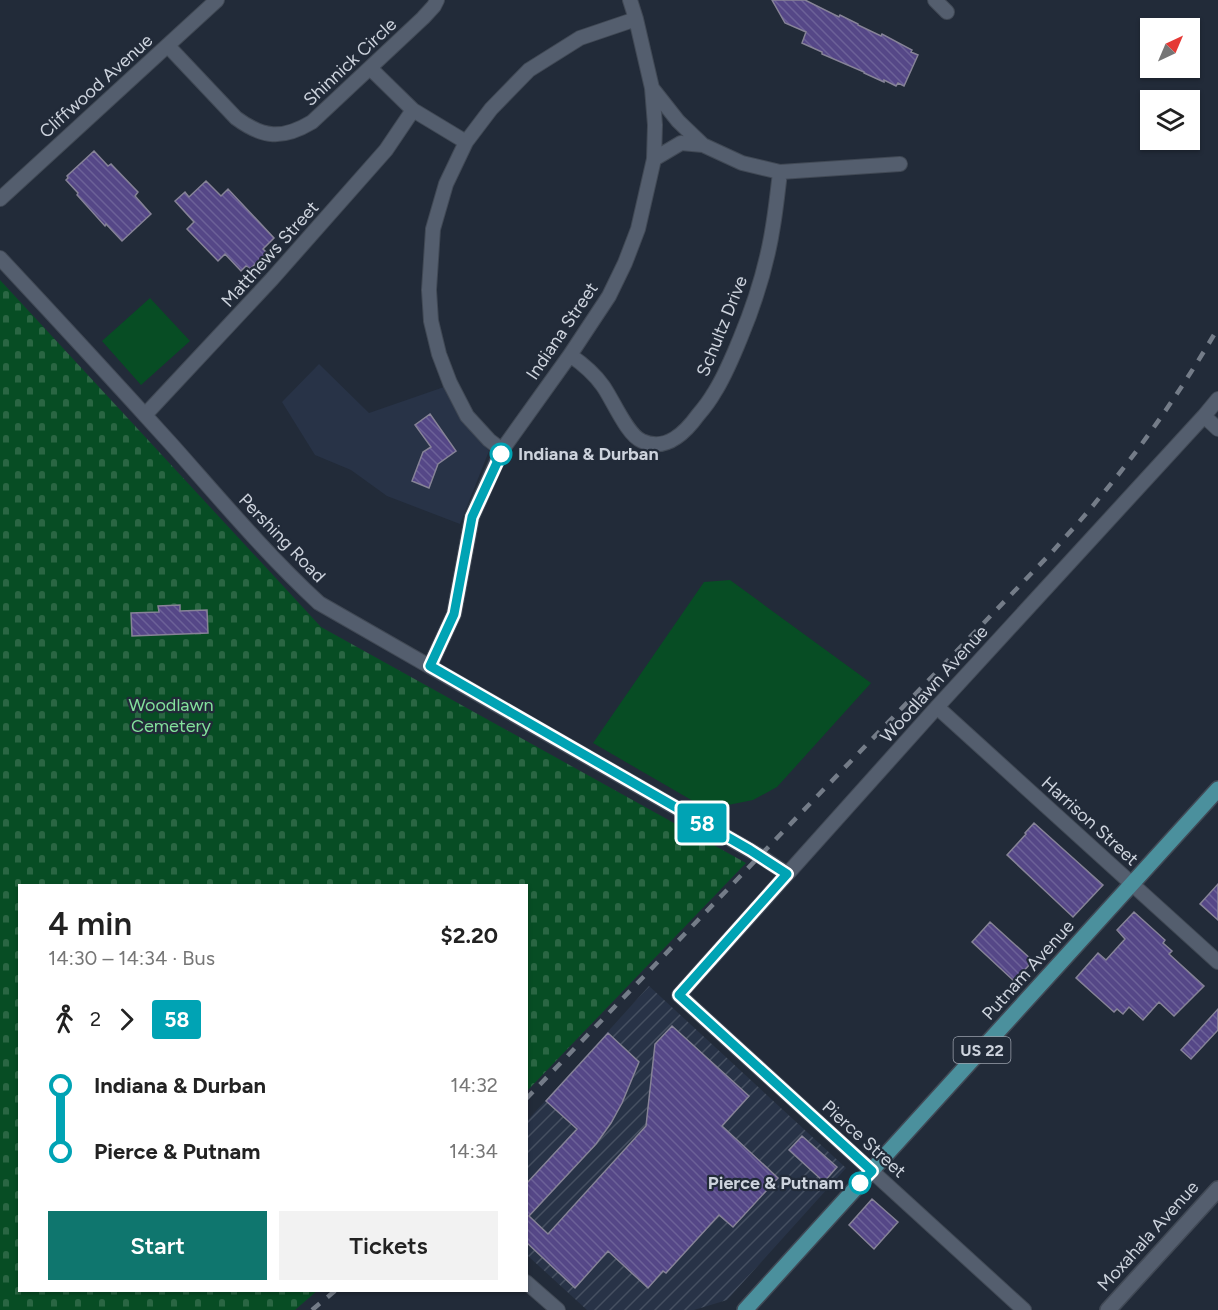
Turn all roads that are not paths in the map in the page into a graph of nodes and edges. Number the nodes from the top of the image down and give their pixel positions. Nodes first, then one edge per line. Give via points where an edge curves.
1 (217, 0) edge
2 (437, 0) edge
3 (630, 0) edge
4 (636, 19) junction
5 (168, 46) junction
6 (370, 68) junction
7 (652, 88) junction
8 (413, 110) junction
9 (466, 142) junction
10 (703, 145) junction
11 (654, 159) junction
12 (900, 164) dead end
13 (780, 172) junction
14 (0, 199) edge
15 (0, 258) edge
16 (570, 355) junction
17 (1218, 399) edge
18 (145, 415) junction
19 (1204, 416) junction
20 (1218, 429) edge
21 (502, 450) junction
22 (430, 666) junction
23 (937, 707) junction
24 (1218, 789) edge
25 (787, 874) junction
26 (1132, 884) junction
27 (1218, 962) edge
28 (679, 995) joint
29 (872, 1171) junction
30 (1218, 1188) edge
31 (528, 1284) edge
32 (558, 1310) edge
33 (745, 1310) edge
34 (1024, 1310) edge
35 (1108, 1310) edge

1 - 5 street, Cliffwood Avenue
2 - 6 street, Shinnick Circle
3 - 4 street, Indiana Street
4 - 7 street, Indiana Street
4 - 9 street via 580,38 529,70
5 - 6 street, Shinnick Circle via 236,118 248,127 272,135 299,130 312,122
5 - 14 street, Cliffwood Avenue
6 - 8 street
7 - 10 street
7 - 11 street, Indiana Street
8 - 9 street
8 - 18 street, Matthews Street via 386,150
9 - 21 street via 446,184 433,229 431,321 450,383 468,416
10 - 11 street via 681,143
10 - 13 street via 742,163
11 - 16 street, Indiana Street via 638,230 625,263 609,296
12 - 13 street
13 - 16 street, Schultz Drive via 773,228 753,308 714,393 674,440 653,444 632,434 603,385 589,368
15 - 18 street, Pershing Road
16 - 21 street, Indiana Street
17 - 19 street, Woodlawn Avenue
18 - 22 street, Pershing Road via 319,603
19 - 20 street
19 - 23 street, Woodlawn Avenue
21 - 22 street, Indiana Street via 472,517 454,614
22 - 25 street, Pershing Road
23 - 25 street, Woodlawn Avenue
23 - 26 street, Harrison Street
24 - 26 main road, Putnam Avenue / US 22
25 - 28 street, Woodlawn Avenue
26 - 27 street, Harrison Street
26 - 29 main road, Putnam Avenue / US 22
28 - 29 street, Pierce Street
29 - 33 main road, Putnam Avenue / US 22
29 - 34 street, Pierce Street
30 - 35 street, Moxahala Avenue
31 - 32 street

